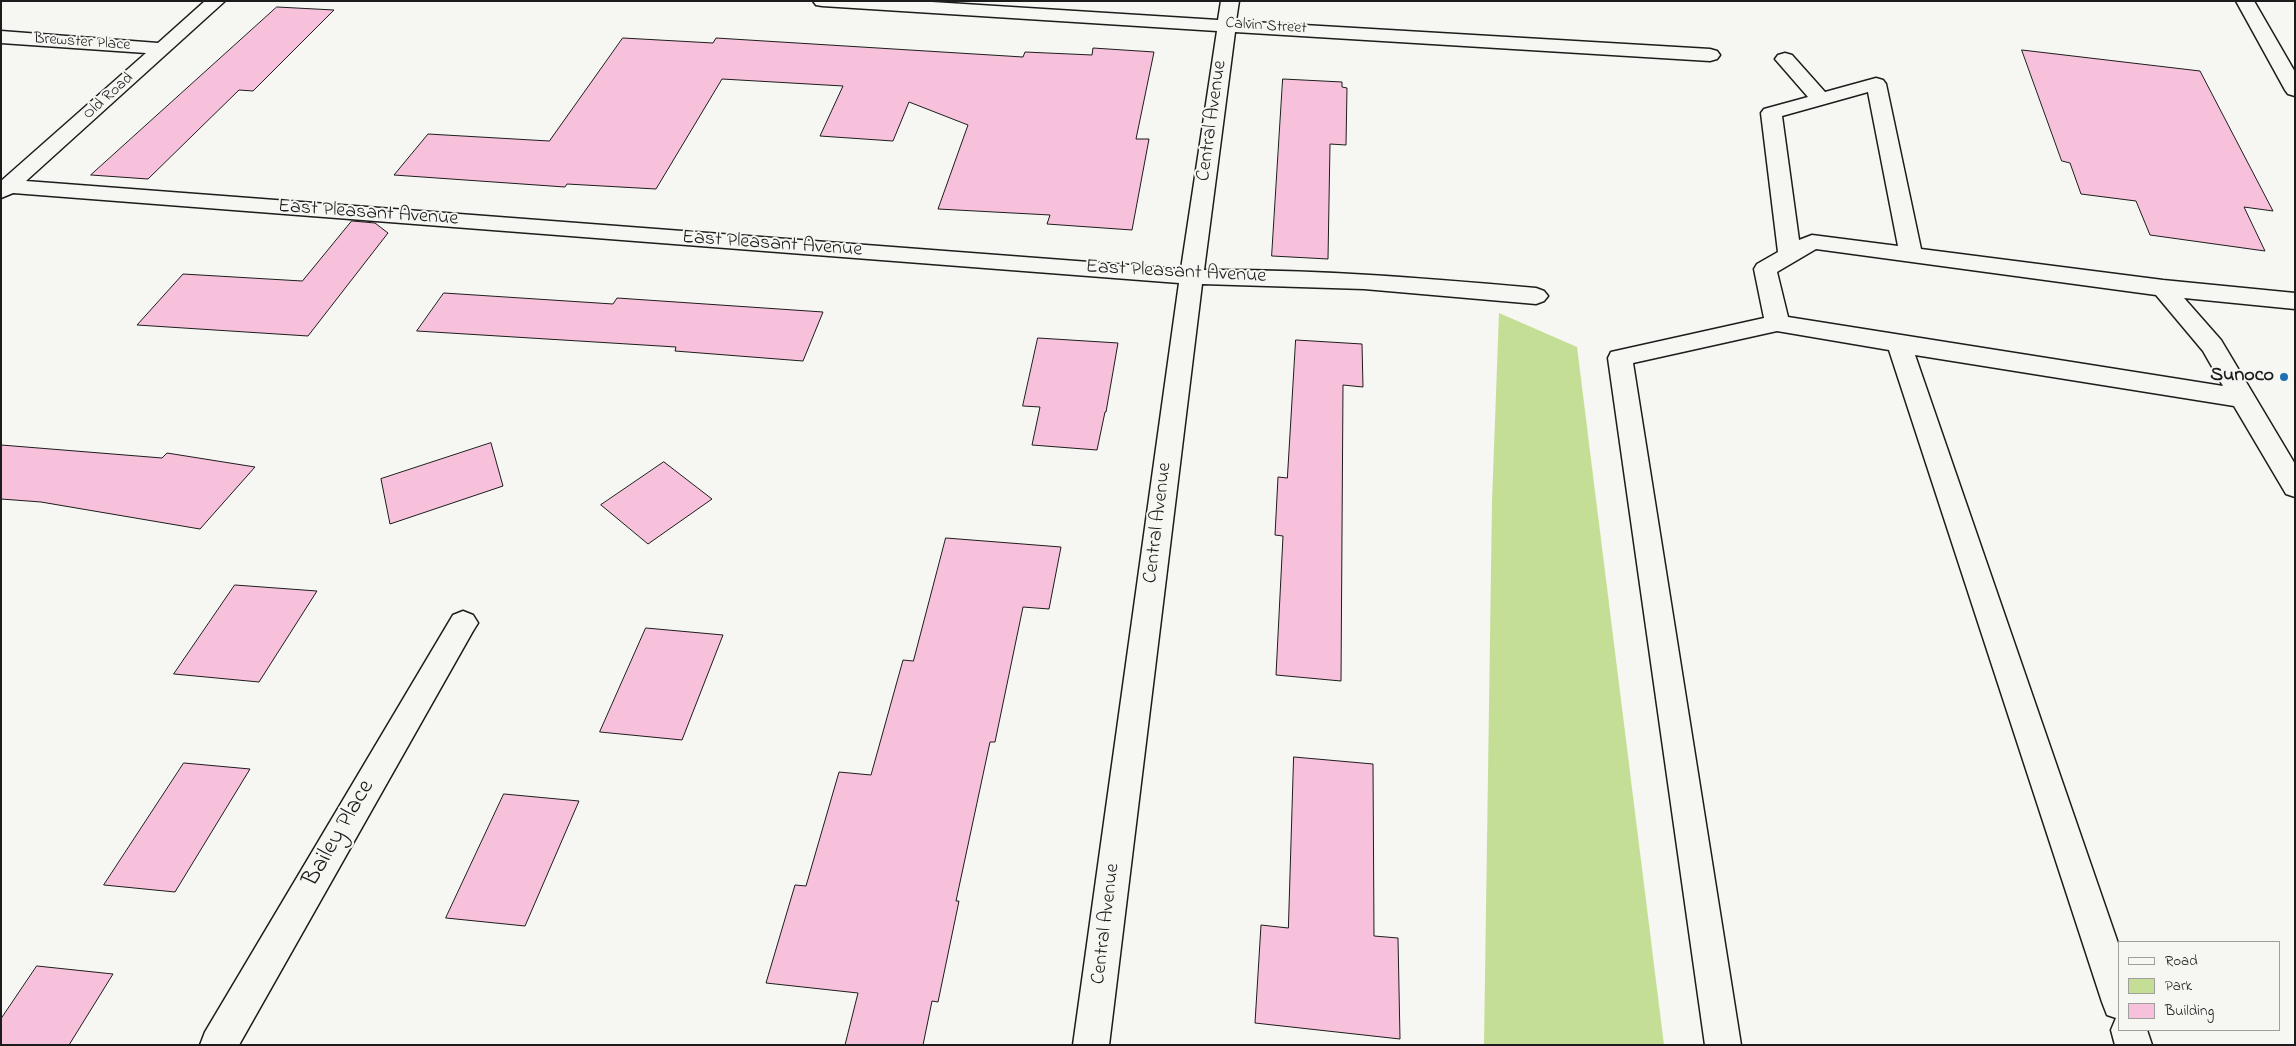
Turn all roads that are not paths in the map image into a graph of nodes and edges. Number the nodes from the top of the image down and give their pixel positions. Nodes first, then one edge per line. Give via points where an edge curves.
1 (216, 1) edge
2 (822, 1) edge
3 (2245, 1) edge
4 (1228, 13) edge
5 (1, 37) edge
6 (162, 49) junction
7 (1710, 55) dead end
8 (1785, 59) dead end
9 (2295, 90) edge
10 (1821, 99) junction
11 (5, 189) edge
12 (1911, 253) junction
13 (1790, 255) junction
14 (1191, 277) junction
15 (2164, 288) junction
16 (1536, 296) dead end
17 (2295, 301) edge
18 (1777, 323) junction
19 (1899, 344) junction
20 (2242, 398) junction
21 (2295, 488) edge
22 (463, 623) dead end
23 (2118, 996) edge
24 (2129, 1031) edge
25 (218, 1045) edge
26 (1091, 1045) edge
27 (1723, 1045) edge
28 (2134, 1045) edge

1 - 6 street, Old Road
2 - 4 street, Calvin Street
3 - 9 street
4 - 7 street, Calvin Street
4 - 14 street, Central Avenue
5 - 6 street, Brewster Place
6 - 11 street, Old Road
8 - 10 street
10 - 12 street via 1876,84
10 - 13 street via 1771,113
11 - 14 street, East Pleasant Avenue
12 - 13 street via 1812,242
12 - 15 street
13 - 18 street via 1765,269
14 - 16 street, East Pleasant Avenue via 1259,276
14 - 26 street, Central Avenue
15 - 17 street
15 - 20 street via 2212,346
18 - 19 street
18 - 27 street via 1620,358
19 - 20 street
19 - 23 street
20 - 21 street
22 - 25 street, Bailey Place
24 - 28 street

